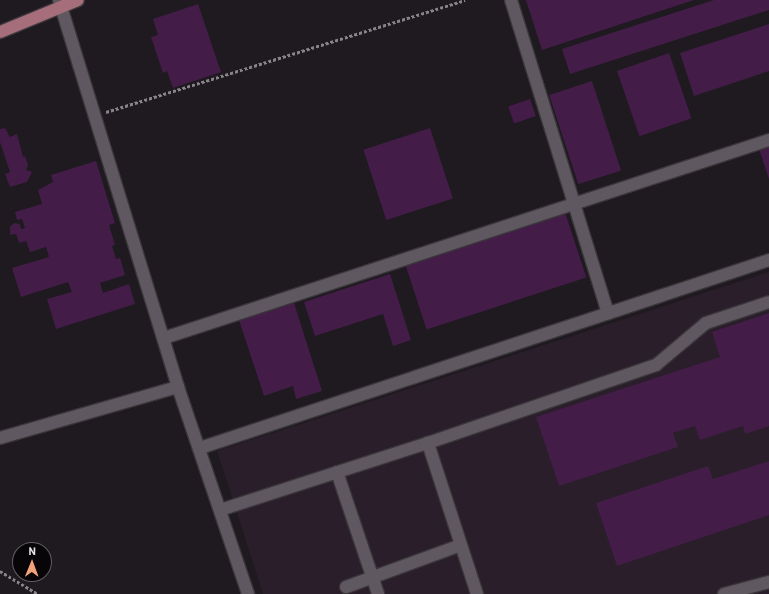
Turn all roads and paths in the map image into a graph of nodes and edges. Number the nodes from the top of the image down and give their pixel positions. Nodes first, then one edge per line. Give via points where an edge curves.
1 (78, 0) edge
2 (465, 0) edge
3 (511, 0) edge
4 (60, 3) edge
5 (0, 32) edge
6 (94, 116) junction
7 (769, 140) edge
8 (574, 202) junction
9 (769, 260) edge
10 (769, 302) edge
11 (608, 314) junction
12 (164, 338) junction
13 (178, 387) junction
14 (0, 438) edge
15 (428, 443) junction
16 (200, 448) junction
17 (337, 472) junction
18 (220, 510) junction
19 (461, 545) junction
20 (0, 571) edge
21 (372, 578) junction
22 (769, 582) edge
23 (346, 587) dead end
24 (38, 594) edge
25 (248, 594) edge
26 (378, 594) edge
27 (477, 594) edge
28 (724, 594) edge

1 - 4 main road
2 - 6 path
3 - 8 street
4 - 5 main road
4 - 6 street
6 - 12 street
7 - 8 street
8 - 11 street
8 - 12 street
9 - 11 street
10 - 15 street via 706,323 656,365
11 - 16 street
12 - 13 street
13 - 14 street
13 - 16 street
15 - 17 street
15 - 19 street
16 - 18 street
17 - 18 street
17 - 21 street
18 - 25 street
19 - 21 street
19 - 27 street
20 - 24 path
21 - 23 street
21 - 26 street
22 - 28 street

